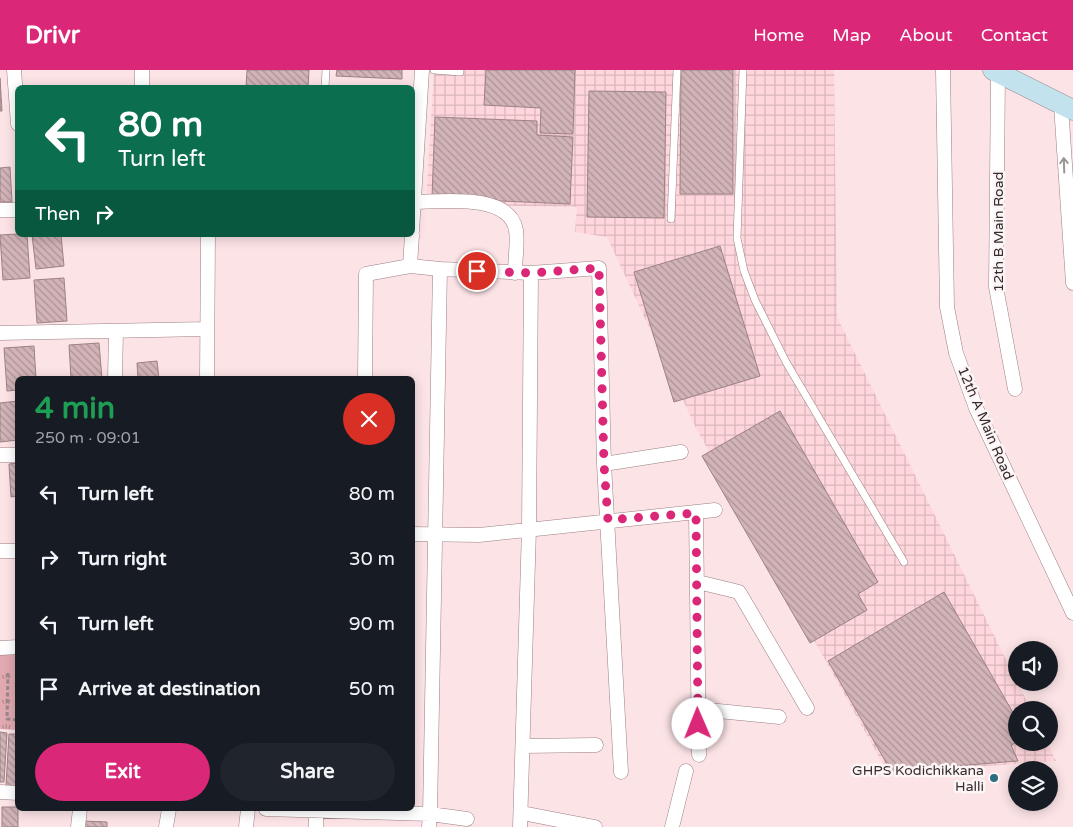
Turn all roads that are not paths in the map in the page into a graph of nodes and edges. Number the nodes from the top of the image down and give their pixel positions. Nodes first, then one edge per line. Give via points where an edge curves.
1 (14, 70) edge
2 (142, 70) edge
3 (326, 70) edge
4 (422, 70) edge
5 (434, 70) edge
6 (460, 70) edge
7 (677, 70) edge
8 (743, 70) edge
9 (943, 70) edge
10 (996, 72) edge
11 (15, 85) edge
12 (142, 85) edge
13 (325, 85) edge
14 (1067, 108) edge
15 (415, 186) edge
16 (415, 202) edge
17 (0, 210) edge
18 (15, 210) edge
19 (671, 219) dead end
20 (208, 237) edge
21 (412, 237) edge
22 (410, 266) junction
23 (440, 269) junction
24 (515, 272) junction
25 (531, 273) junction
26 (1073, 283) edge
27 (207, 329) junction
28 (116, 331) junction
29 (0, 333) edge
30 (115, 376) edge
31 (207, 376) edge
32 (365, 376) edge
33 (1015, 389) dead end
34 (681, 452) dead end
35 (0, 455) edge
36 (15, 455) edge
37 (604, 464) junction
38 (715, 510) dead end
39 (696, 513) junction
40 (608, 520) junction
41 (529, 529) junction
42 (415, 534) edge
43 (435, 534) junction
44 (0, 551) edge
45 (15, 551) edge
46 (904, 562) dead end
47 (698, 582) junction
48 (1073, 613) edge
49 (15, 647) edge
50 (0, 648) edge
51 (807, 708) dead end
52 (698, 709) junction
53 (778, 717) dead end
54 (596, 745) dead end
55 (523, 746) junction
56 (699, 755) dead end
57 (686, 771) dead end
58 (621, 772) dead end
59 (0, 792) edge
60 (15, 793) edge
61 (80, 811) edge
62 (169, 811) edge
63 (248, 811) edge
64 (308, 811) edge
65 (316, 812) junction
66 (522, 813) junction
67 (468, 819) dead end
68 (364, 820) edge
69 (429, 821) edge
70 (78, 827) edge
71 (166, 827) edge
72 (246, 827) edge
73 (316, 827) edge
74 (520, 827) edge
75 (595, 827) edge
76 (672, 827) edge

1 - 11 street
2 - 12 street
3 - 13 lane
4 - 15 street
5 - 6 lane
7 - 19 lane
8 - 46 lane via 737,238 744,271 786,362
9 - 48 street, 12th A Main Road via 947,307 956,353 976,408
10 - 14 street
10 - 33 street, 12th B Main Road via 996,287
26 -> 14 street via 1064,175
16 - 24 street via 481,202 499,208 509,216 516,229
17 - 18 street
20 - 27 street
21 - 22 street
22 - 23 street
22 - 32 street via 366,274
23 - 24 street
23 - 43 street
24 - 25 street
25 - 37 street via 599,268
25 - 41 street
27 - 28 street
27 - 31 street
28 - 29 street
28 - 30 street
34 - 37 street
35 - 36 street
37 - 40 street
38 - 39 street
39 - 40 street
39 - 47 street
40 - 41 street
40 - 58 street
41 - 43 street via 480,535
41 - 55 street
42 - 43 street
43 - 69 street
44 - 45 street
47 - 51 street via 739,592
47 - 52 street
49 - 50 street
52 - 53 street
52 - 56 street
54 - 55 street
55 - 66 street
57 - 76 street
59 - 60 street
61 - 70 street
62 - 71 street
63 - 72 street
64 - 65 street
65 - 68 street
65 - 73 street
66 - 74 street
66 - 75 street
67 - 69 street
68 - 69 street

